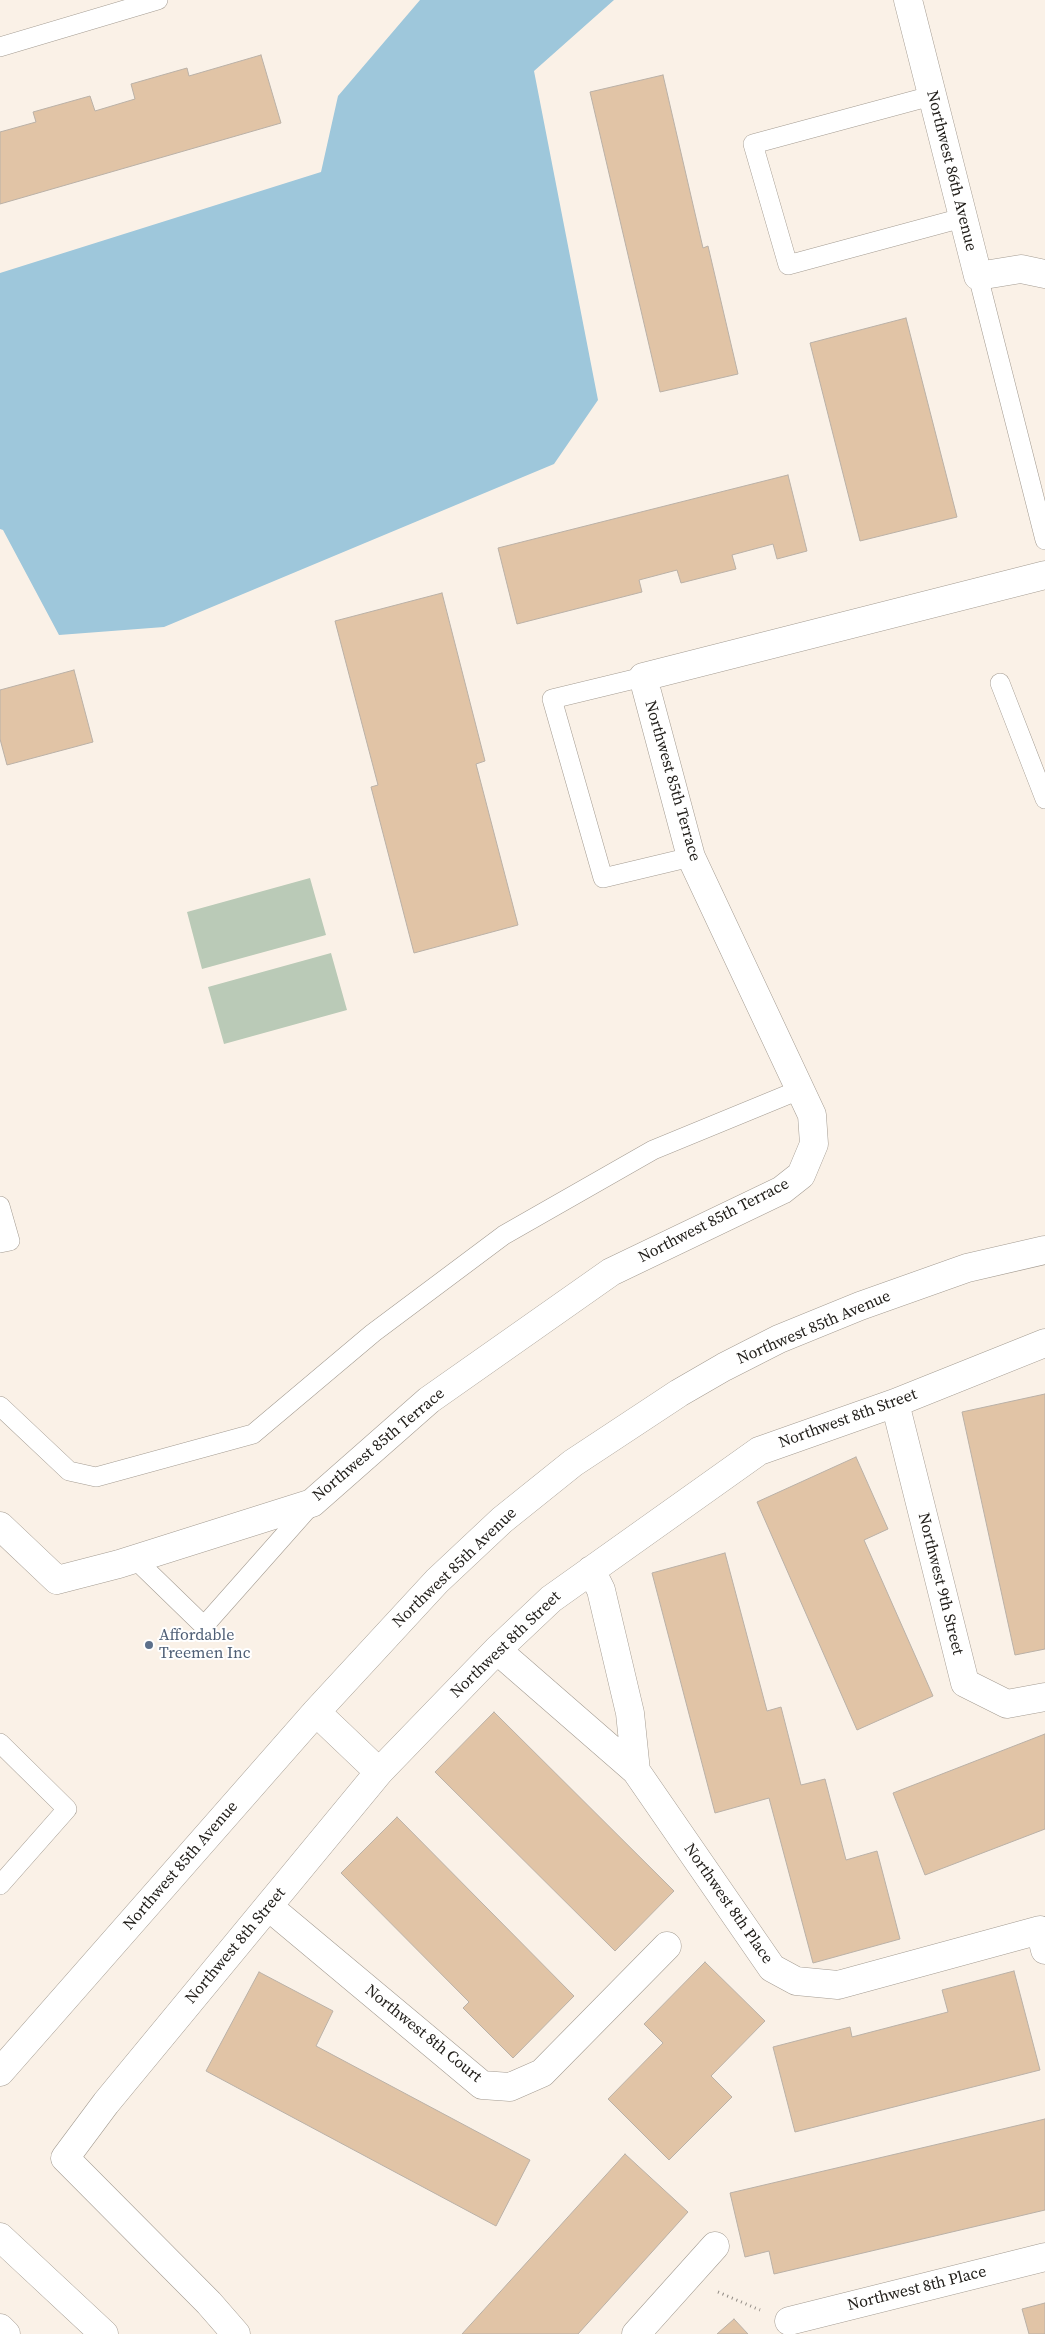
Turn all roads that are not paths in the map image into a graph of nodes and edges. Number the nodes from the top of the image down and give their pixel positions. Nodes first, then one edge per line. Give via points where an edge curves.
1 (158, 0) edge
2 (908, 0) edge
3 (0, 47) edge
4 (932, 96) junction
5 (962, 218) junction
6 (1045, 274) edge
7 (978, 276) junction
8 (1045, 540) edge
9 (1045, 575) edge
10 (643, 676) junction
11 (1000, 683) dead end
12 (1045, 800) edge
13 (691, 857) junction
14 (799, 1090) junction
15 (0, 1206) edge
16 (0, 1244) edge
17 (1045, 1250) edge
18 (1045, 1343) edge
19 (895, 1402) junction
20 (0, 1406) edge
21 (312, 1504) junction
22 (0, 1526) edge
23 (135, 1559) junction
24 (591, 1570) junction
25 (497, 1650) junction
26 (1045, 1697) edge
27 (316, 1712) junction
28 (0, 1743) edge
29 (636, 1771) junction
30 (379, 1772) junction
31 (0, 1885) edge
32 (269, 1907) junction
33 (667, 1946) dead end
34 (1045, 1950) edge
35 (0, 2072) edge
36 (0, 2237) edge
37 (715, 2246) dead end
38 (1045, 2257) edge
39 (789, 2321) road end
40 (0, 2328) edge
41 (6, 2334) edge
42 (104, 2334) edge
43 (236, 2334) edge
44 (636, 2334) edge

1 - 3 lane
2 - 4 street, Northwest 86th Avenue
4 - 5 street, Northwest 86th Avenue
4 - 5 lane via 753,144 788,265
5 - 7 street, Northwest 86th Avenue
6 - 7 street via 1021,268
7 - 8 lane
9 - 10 street
10 - 13 street, Northwest 85th Terrace
10 - 13 lane via 552,699 603,878
11 - 12 lane
13 - 14 street, Northwest 85th Terrace
14 - 20 lane via 653,1150 504,1236 373,1333 253,1434 96,1477 69,1471
14 - 21 street, Northwest 85th Terrace via 812,1115 814,1144 801,1175 782,1190 611,1272 429,1400
15 - 16 lane via 10,1241
17 - 27 street, Northwest 85th Avenue via 967,1268 860,1306 779,1340 678,1393 573,1463 502,1520 437,1581
18 - 19 street, Northwest 8th Street
19 - 24 street, Northwest 8th Street via 759,1451
19 - 26 street, Northwest 9th Street via 965,1683 1007,1704
21 - 23 street, Northwest 85th Terrace
21 - 23 lane via 204,1626
22 - 23 street, Northwest 85th Terrace via 57,1580
24 - 25 street, Northwest 8th Street via 551,1599
24 - 29 street via 601,1590 630,1713
25 - 29 street, Northwest 8th Place
25 - 30 street, Northwest 8th Street
27 - 30 street
27 - 35 street, Northwest 85th Avenue
28 - 31 lane via 67,1809
29 - 34 street, Northwest 8th Place via 772,1968 796,1981 838,1984 1040,1930
30 - 32 street, Northwest 8th Street
32 - 33 street, Northwest 8th Court via 482,2085 510,2087 542,2073
32 - 43 street, Northwest 8th Street via 65,2158
36 - 42 street
37 - 44 street
38 - 39 street, Northwest 8th Place
40 - 41 street

